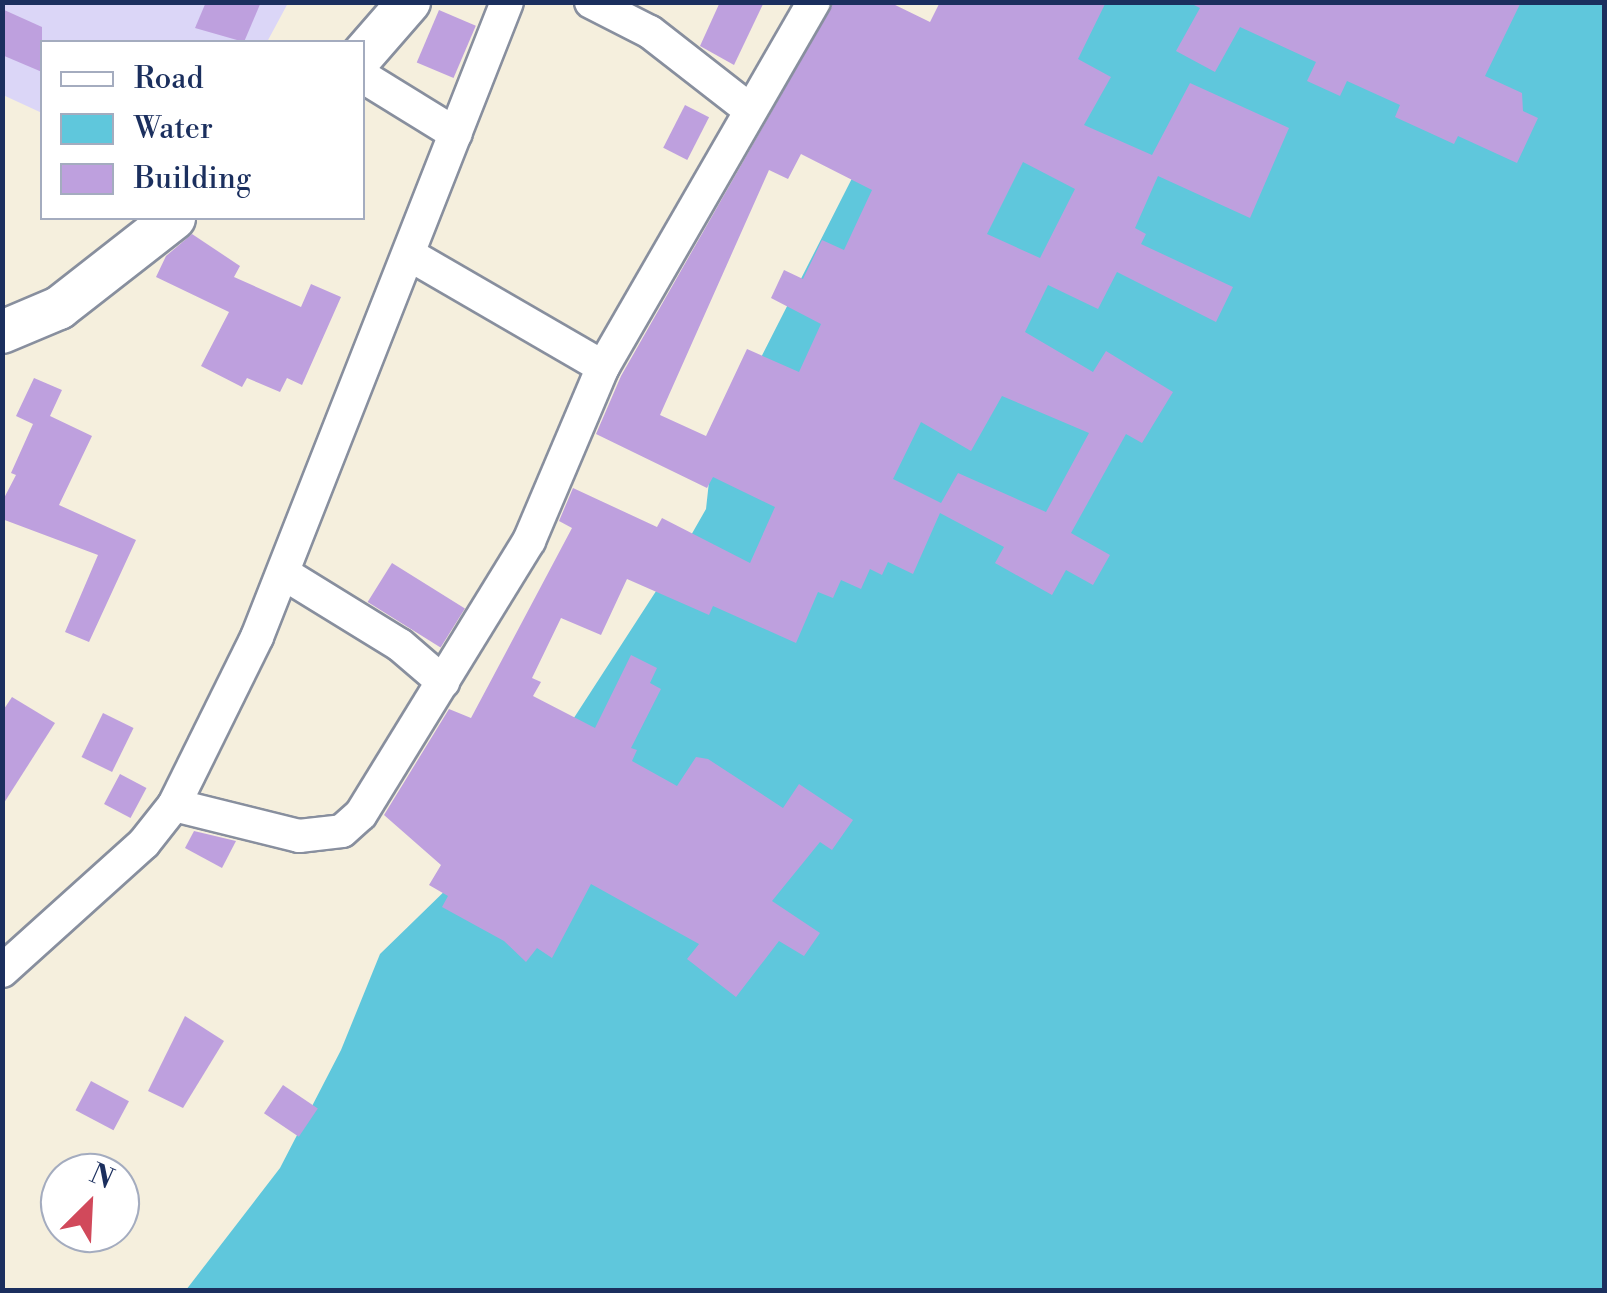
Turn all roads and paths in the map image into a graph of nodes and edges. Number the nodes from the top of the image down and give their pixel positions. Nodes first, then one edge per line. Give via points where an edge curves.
1 (409, 2) edge
2 (507, 2) edge
3 (591, 2) edge
4 (814, 2) edge
5 (365, 53) edge
6 (365, 78) edge
7 (749, 108) junction
8 (456, 134) junction
9 (171, 220) edge
10 (410, 255) junction
11 (2, 332) edge
12 (603, 367) junction
13 (283, 573) junction
14 (443, 682) junction
15 (174, 805) junction
16 (2, 971) edge

1 - 5 street
2 - 8 street
3 - 7 street via 650,32
4 - 7 street
6 - 8 street
7 - 12 street
8 - 10 street
9 - 11 street via 59,308
10 - 12 street
10 - 13 street
12 - 14 street via 529,541
13 - 14 street via 400,646
13 - 15 street
14 - 15 street via 360,814 342,830 299,836
15 - 16 street via 144,844

